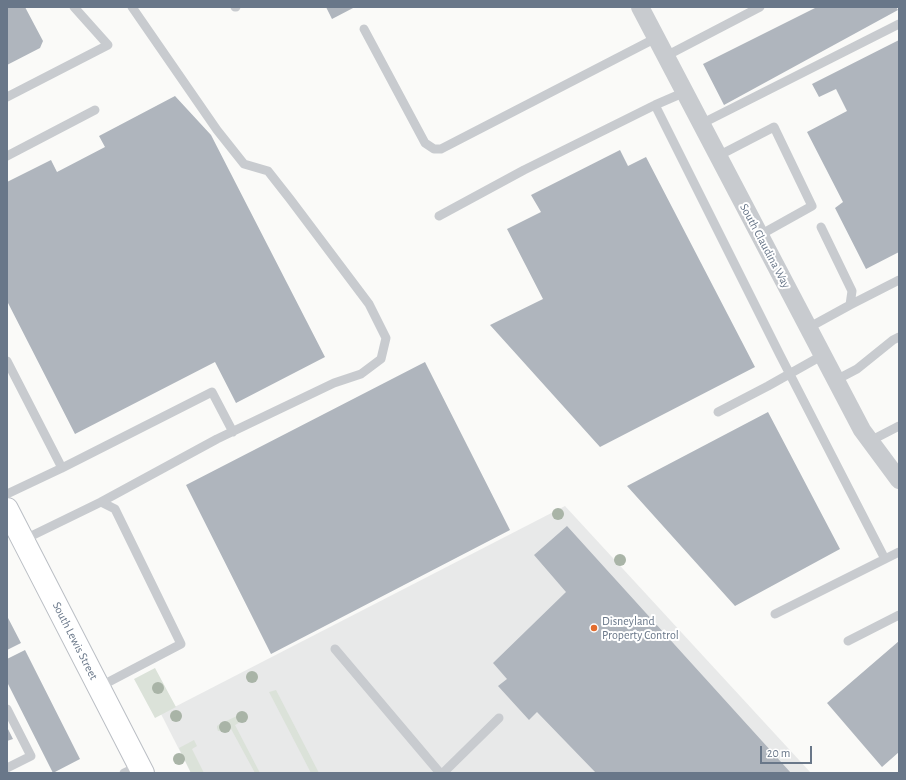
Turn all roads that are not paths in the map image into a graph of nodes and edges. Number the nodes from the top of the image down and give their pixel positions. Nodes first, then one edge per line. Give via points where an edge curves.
1 (74, 7) edge
2 (132, 7) edge
3 (760, 7) edge
4 (643, 8) edge
5 (899, 24) edge
6 (364, 29) dead end
7 (656, 38) junction
8 (666, 56) junction
9 (685, 92) junction
10 (7, 97) edge
11 (655, 105) junction
12 (95, 110) dead end
13 (701, 124) junction
14 (7, 156) edge
15 (718, 156) junction
16 (439, 216) dead end
17 (821, 227) dead end
18 (760, 235) junction
19 (899, 280) edge
20 (850, 305) junction
21 (808, 328) junction
22 (899, 337) edge
23 (822, 355) junction
24 (7, 361) edge
25 (789, 373) junction
26 (836, 380) junction
27 (718, 412) dead end
28 (899, 426) edge
29 (234, 432) junction
30 (870, 441) junction
31 (62, 468) junction
32 (899, 480) edge
33 (7, 494) edge
34 (101, 502) junction
35 (7, 508) edge
36 (23, 540) junction
37 (899, 552) edge
38 (884, 559) junction
39 (775, 614) dead end
40 (899, 615) edge
41 (848, 641) dead end
42 (335, 649) dead end
43 (99, 687) junction
44 (7, 709) edge
45 (499, 718) dead end
46 (7, 768) edge
47 (136, 771) edge
48 (441, 773) edge

1 - 10 lane via 108,45
2 - 29 lane via 216,130 244,164 268,171 290,199 369,304 386,338 381,359 361,374 334,383
3 - 8 lane
4 - 7 street, South Claudina Way
5 - 13 lane
6 - 7 lane via 424,143 434,149 441,149
7 - 8 street, South Claudina Way
8 - 9 street, South Claudina Way
9 - 11 lane
9 - 13 street, South Claudina Way
11 - 16 lane via 524,170
11 - 25 lane
12 - 14 lane
13 - 15 street, South Claudina Way
15 - 18 street, South Claudina Way
15 - 18 lane via 774,127 812,206
17 - 20 lane via 852,291
18 - 21 street, South Claudina Way
19 - 20 lane
20 - 21 lane
21 - 23 street, South Claudina Way
22 - 26 lane via 857,369
23 - 25 lane
23 - 26 street, South Claudina Way
24 - 31 lane
25 - 27 lane
25 - 38 lane
26 - 30 street, South Claudina Way
28 - 30 lane
29 - 31 lane via 212,392
29 - 34 lane
30 - 32 street, South Claudina Way
31 - 33 lane
34 - 36 lane
34 - 43 lane via 115,509 181,644
35 - 36 main road, South Lewis Street
36 - 43 main road, South Lewis Street
37 - 38 lane
38 - 39 lane
40 - 41 lane
42 - 48 lane
43 - 47 main road, South Lewis Street
44 - 46 lane via 31,756
45 - 48 lane

